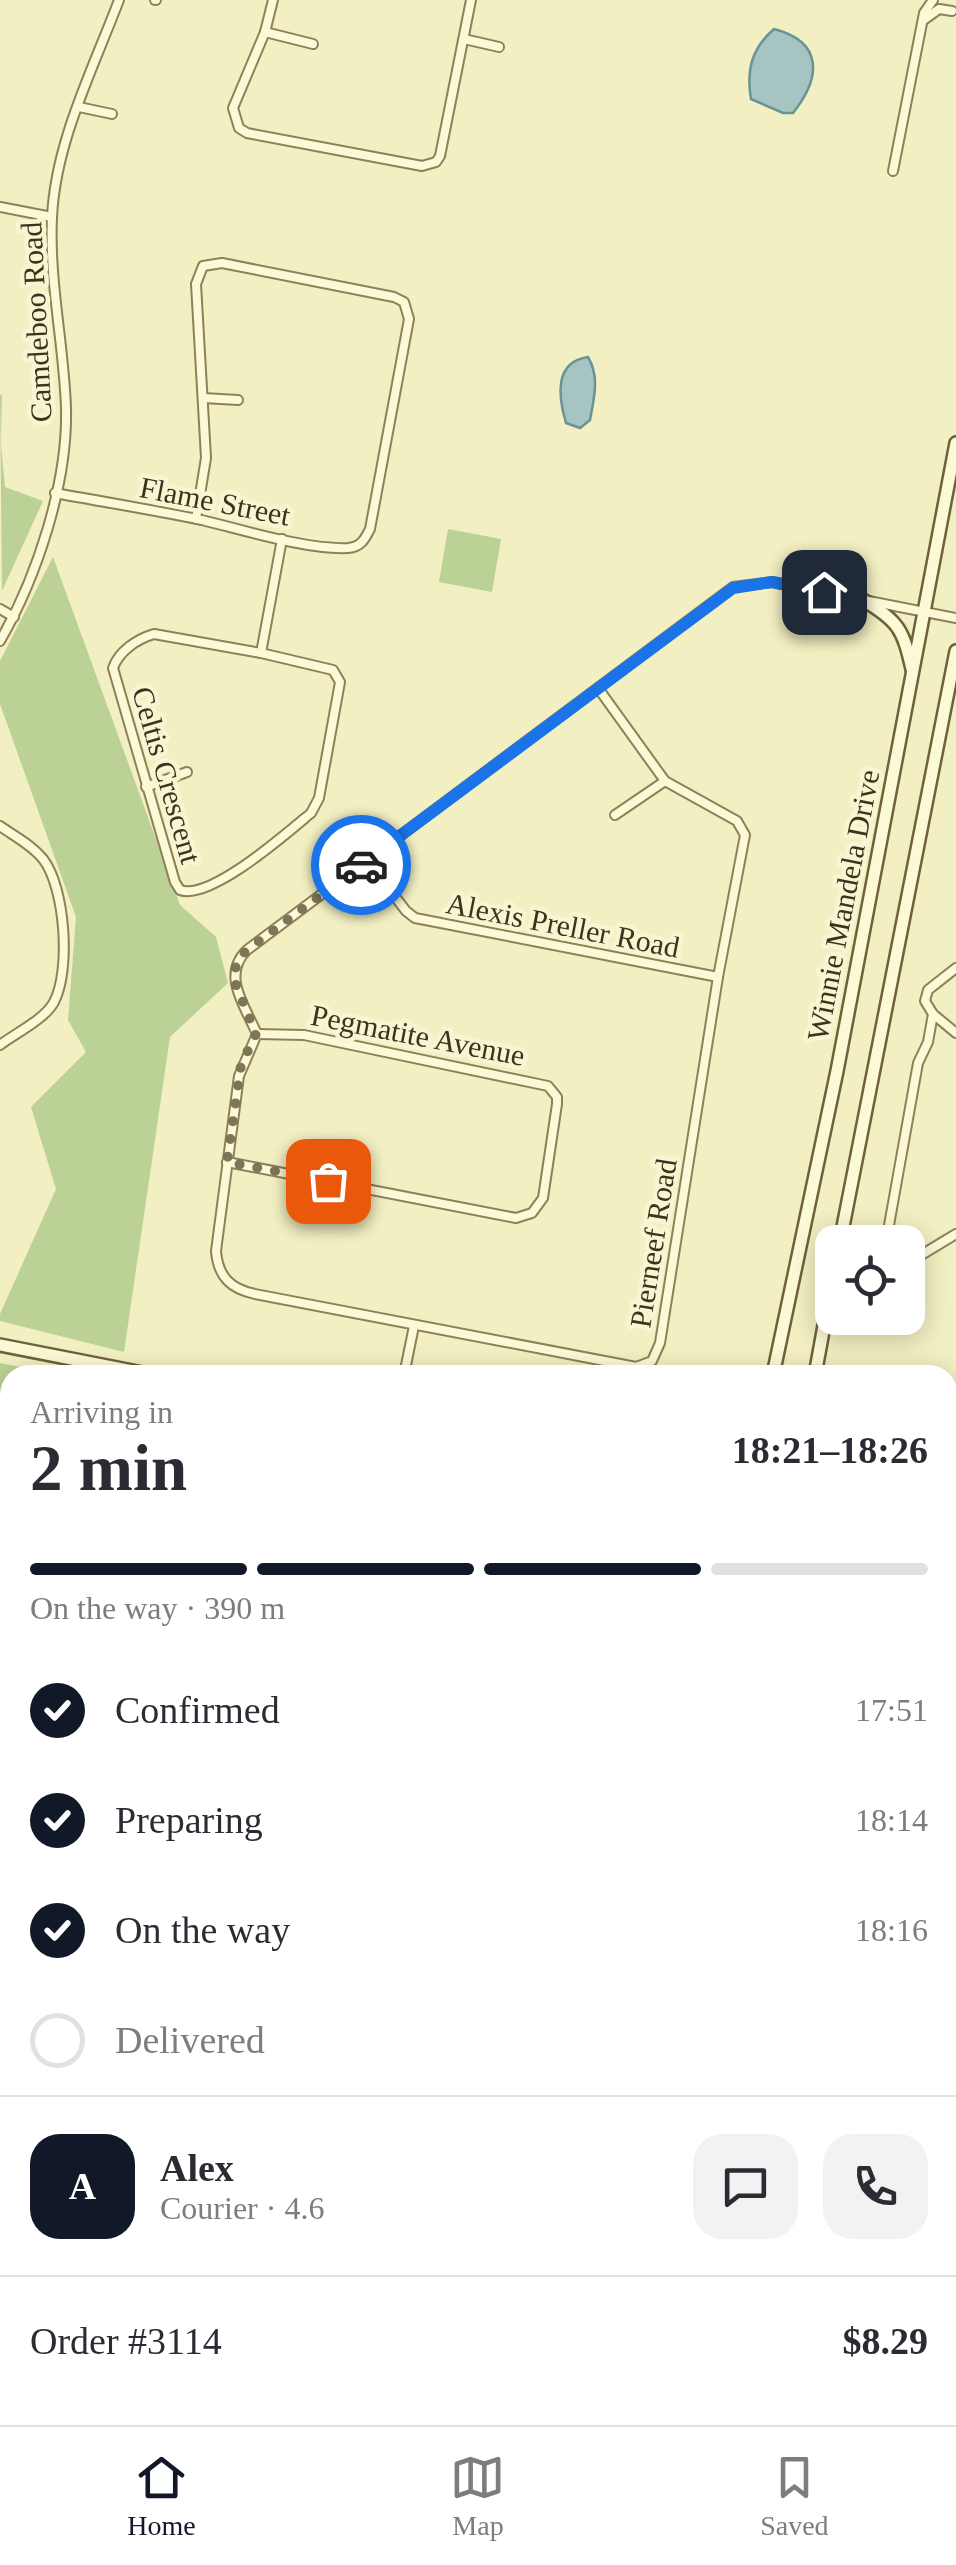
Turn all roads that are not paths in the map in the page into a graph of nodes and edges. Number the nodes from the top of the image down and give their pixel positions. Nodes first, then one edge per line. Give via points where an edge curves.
1 (119, 0) edge
2 (273, 0) edge
3 (471, 0) edge
4 (933, 0) edge
5 (952, 11) dead end
6 (923, 22) junction
7 (265, 32) junction
8 (464, 39) junction
9 (313, 44) dead end
10 (499, 47) dead end
11 (79, 107) junction
12 (112, 114) dead end
13 (893, 171) dead end
14 (0, 207) edge
15 (52, 217) junction
16 (203, 398) junction
17 (238, 400) dead end
18 (956, 444) edge
19 (55, 494) junction
20 (196, 519) junction
21 (282, 539) junction
22 (864, 600) junction
23 (0, 609) edge
24 (925, 612) junction
25 (14, 617) junction
26 (956, 618) edge
27 (0, 641) edge
28 (956, 652) edge
29 (261, 653) junction
30 (913, 673) junction
31 (598, 688) junction
32 (187, 772) dead end
33 (664, 781) junction
34 (146, 787) junction
35 (615, 815) dead end
36 (0, 826) edge
37 (368, 860) junction
38 (953, 970) edge
39 (718, 978) junction
40 (956, 982) edge
41 (933, 1014) junction
42 (956, 1033) edge
43 (256, 1034) junction
44 (0, 1045) edge
45 (227, 1162) junction
46 (843, 1225) edge
47 (889, 1225) edge
48 (956, 1234) edge
49 (925, 1252) edge
50 (414, 1326) junction
51 (822, 1335) edge
52 (0, 1345) edge
53 (102, 1365) edge
54 (406, 1365) edge
55 (625, 1365) edge
56 (641, 1365) edge
57 (775, 1365) edge
58 (816, 1365) edge

1 - 11 street, Camdeboo Road
2 - 7 street
3 - 8 street
4 - 6 street
5 - 6 street via 934,10
6 - 13 street
7 - 8 street via 233,108 240,128 422,166 440,156
7 - 9 street
8 - 10 street
11 - 12 street
11 - 15 street, Camdeboo Road
14 - 15 street
15 - 19 street, Camdeboo Road via 66,409
16 - 17 street
16 - 20 street via 206,458
16 - 21 street, Flame Street via 196,284 203,266 222,263 404,302 408,319 365,541 346,548
18 - 24 main road, Winnie Mandela Drive
19 - 20 street, Flame Street
19 - 25 street, Camdeboo Road via 44,546
20 - 21 street, Flame Street
21 - 29 street
22 - 24 street
22 - 30 main road via 903,633
22 - 31 street via 772,582 739,585
23 - 25 street
24 - 26 street
24 - 30 main road, Winnie Mandela Drive
25 - 27 street, Camdeboo Road
28 - 46 main road, Winnie Mandela Drive
29 - 34 street, Celtis Crescent via 154,634 116,660
29 - 34 street, Celtis Crescent via 338,676 311,813 228,876 185,893 175,882
30 - 57 main road, Winnie Mandela Drive
31 - 33 street, Pierneef Road
31 - 37 street
32 - 34 street
33 - 35 street
33 - 39 street, Pierneef Road via 737,822 744,834
36 - 44 street via 43,859 64,924 53,1005
37 - 39 street, Alexis Preller Road via 414,918
37 - 43 street via 239,958 234,980
38 - 40 street
38 - 41 street via 928,990 925,1001
39 - 56 street, Pierneef Road via 660,1343 652,1360
41 - 42 street
41 - 47 street
43 - 45 street, Pierneef Road via 241,1065
43 - 45 street, Pegmatite Avenue via 304,1035 537,1082 554,1091 543,1198 523,1217
45 - 50 street, Pierneef Road via 216,1251 219,1271 232,1286
48 - 49 street
50 - 54 street
50 - 55 street, Pierneef Road
51 - 58 main road
52 - 53 main road

